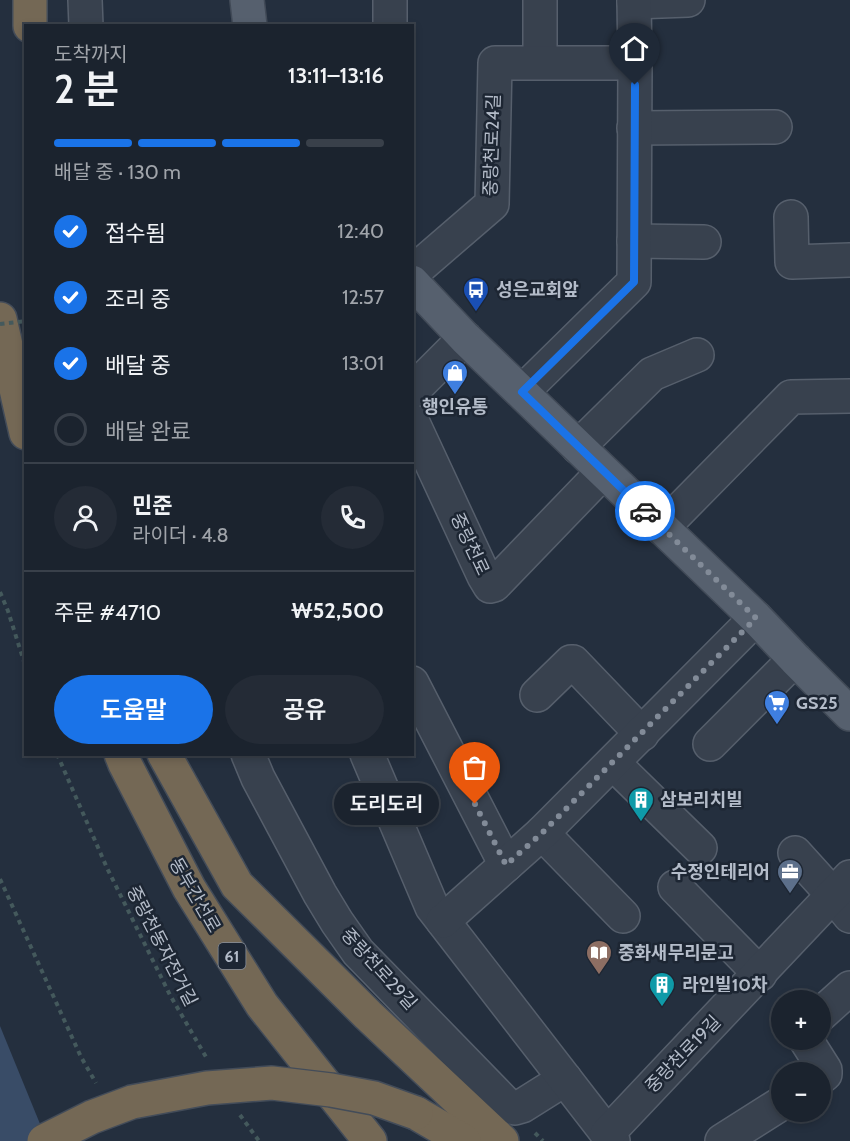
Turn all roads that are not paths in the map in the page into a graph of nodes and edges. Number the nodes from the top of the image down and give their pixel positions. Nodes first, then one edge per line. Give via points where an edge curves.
1 (30, 0) edge
2 (85, 0) edge
3 (247, 0) edge
4 (390, 0) edge
5 (540, 0) edge
6 (688, 0) edge
7 (634, 1) edge
8 (30, 24) edge
9 (86, 24) edge
10 (250, 24) edge
11 (390, 24) edge
12 (540, 62) junction
13 (635, 63) junction
14 (775, 127) dead end
15 (634, 128) junction
16 (791, 218) dead end
17 (634, 241) junction
18 (704, 242) dead end
19 (850, 260) edge
20 (414, 271) edge
21 (414, 284) edge
22 (0, 320) edge
23 (465, 338) junction
24 (697, 355) dead end
25 (414, 389) edge
26 (522, 392) junction
27 (850, 396) edge
28 (24, 424) edge
29 (414, 425) edge
30 (578, 447) junction
31 (603, 472) junction
32 (663, 528) junction
33 (756, 618) junction
34 (795, 659) junction
35 (414, 687) edge
36 (537, 694) dead end
37 (850, 714) edge
38 (642, 734) junction
39 (710, 744) dead end
40 (122, 756) edge
41 (166, 756) edge
42 (249, 756) edge
43 (368, 756) edge
44 (613, 763) junction
45 (542, 833) junction
46 (700, 848) dead end
47 (795, 853) dead end
48 (506, 865) junction
49 (675, 887) dead end
50 (844, 896) edge
51 (623, 916) dead end
52 (443, 921) junction
53 (760, 974) junction
54 (850, 988) edge
55 (831, 1005) edge
56 (565, 1079) junction
57 (771, 1110) edge
58 (610, 1138) edge
59 (44, 1141) edge
60 (370, 1141) edge
61 (464, 1141) edge
62 (502, 1141) edge
63 (722, 1141) edge

1 - 8 highway
2 - 9 street
3 - 10 main road
4 - 11 street
5 - 12 street
6 - 7 street
7 - 13 street
12 - 13 street, 중랑천로24길
12 - 20 street, 중랑천로24길 via 495,63 492,204
13 - 15 street
14 - 15 street
15 - 17 street
16 - 19 street via 792,262
17 - 18 street
17 - 26 street via 634,282
21 - 23 main road
22 - 28 highway
23 - 25 street
23 - 26 main road
24 - 30 street via 652,374
26 - 30 main road
27 - 32 street via 791,397
29 - 31 street, 중랑천로 via 490,586
30 - 31 main road
31 - 32 main road
32 - 33 main road
33 - 34 main road
33 - 38 street
34 - 37 main road
34 - 39 street
35 - 48 street
36 - 38 street via 573,662
38 - 44 street
40 - 60 highway, 동부간선로 / 61 via 189,888 262,1005
41 - 62 highway via 237,885
42 - 56 street, 중랑천로29길 via 320,894 358,952 507,1106 522,1106
43 - 52 street via 432,907
44 - 45 street
44 - 46 street
45 - 48 street
45 - 51 street
47 - 50 street, 중랑천로19길
48 - 52 street
49 - 53 street
50 - 53 street, 중랑천로19길
52 - 56 street
53 - 58 street, 중랑천로19길
54 - 55 street
56 - 58 street
57 - 63 street
59 - 61 highway, bridge via 132,1102 207,1088 272,1083 374,1098 416,1113

